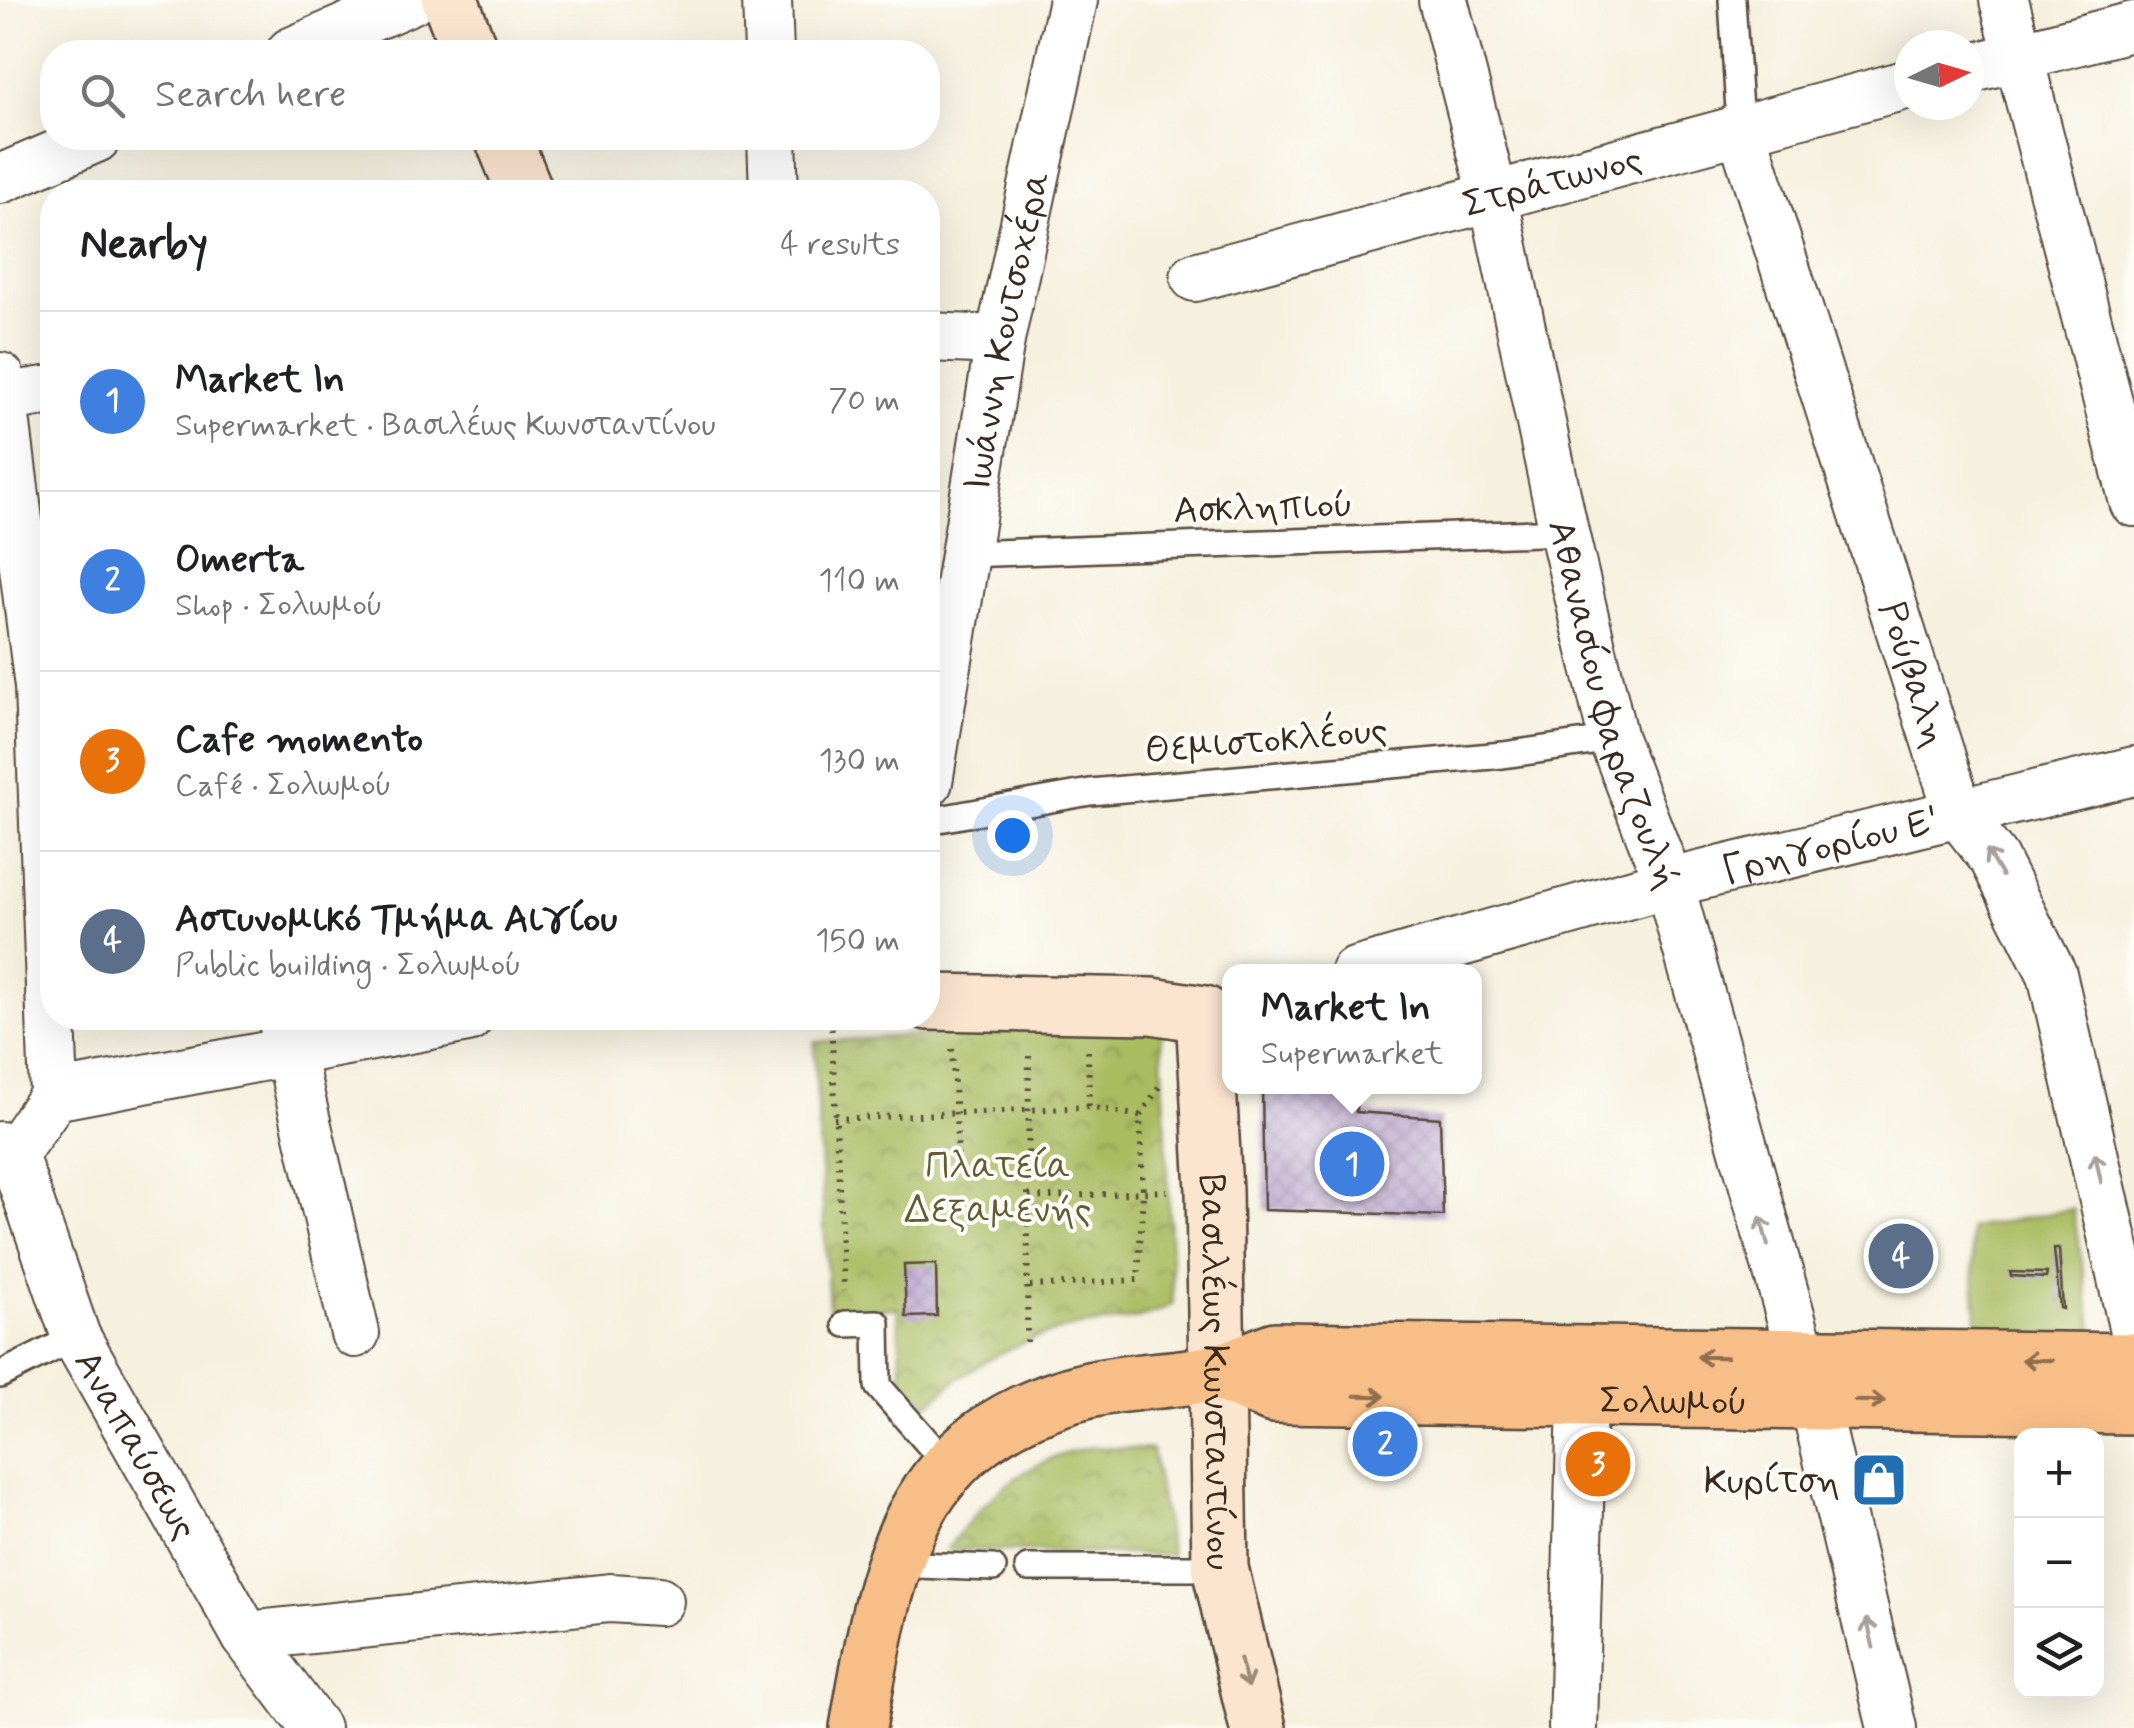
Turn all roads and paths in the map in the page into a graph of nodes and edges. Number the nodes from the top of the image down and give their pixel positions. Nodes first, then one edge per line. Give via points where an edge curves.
1 (411, 0) edge
2 (450, 0) edge
3 (767, 0) edge
4 (1074, 0) edge
5 (1442, 0) edge
6 (1732, 0) edge
7 (2004, 0) edge
8 (2134, 26) edge
9 (319, 40) edge
10 (465, 40) edge
11 (768, 40) edge
12 (2019, 56) junction
13 (1984, 64) edge
14 (1894, 88) edge
15 (1740, 126) junction
16 (68, 150) edge
17 (509, 150) edge
18 (772, 150) edge
19 (0, 179) edge
20 (520, 180) edge
21 (774, 180) edge
22 (1493, 194) junction
23 (1195, 277) dead end
24 (940, 338) edge
25 (1000, 340) junction
26 (40, 390) edge
27 (1, 391) edge
28 (2134, 502) edge
29 (1564, 532) junction
30 (964, 554) junction
31 (31, 688) edge
32 (940, 706) edge
33 (1613, 739) junction
34 (2134, 772) edge
35 (1960, 814) junction
36 (940, 819) edge
37 (40, 848) edge
38 (1668, 883) junction
39 (1383, 964) edge
40 (940, 1002) edge
41 (940, 1009) edge
42 (1217, 1010) edge
43 (50, 1030) edge
44 (332, 1030) edge
45 (830, 1030) edge
46 (286, 1034) edge
47 (1088, 1042) dead end
48 (1029, 1051) dead end
49 (54, 1096) junction
50 (1089, 1107) junction
51 (1028, 1111) junction
52 (956, 1116) junction
53 (1140, 1116) junction
54 (834, 1119) junction
55 (7, 1150) edge
56 (958, 1154) dead end
57 (1170, 1191) dead end
58 (1143, 1194) junction
59 (1029, 1198) junction
60 (842, 1266) dead end
61 (1030, 1286) junction
62 (846, 1324) dead end
63 (2134, 1331) edge
64 (354, 1333) dead end
65 (76, 1338) junction
66 (1027, 1342) dead end
67 (2134, 1361) edge
68 (1218, 1372) junction
69 (0, 1375) edge
70 (1807, 1379) junction
71 (1582, 1398) junction
72 (2134, 1406) edge
73 (948, 1467) junction
74 (893, 1564) junction
75 (993, 1568) dead end
76 (1028, 1568) dead end
77 (1220, 1568) junction
78 (659, 1601) dead end
79 (246, 1636) junction
80 (315, 1728) edge
81 (858, 1728) edge
82 (1258, 1728) edge
83 (1573, 1728) edge
84 (1892, 1728) edge

1 - 9 street
2 - 10 street
3 - 11 street
4 - 25 street, Ιωάννη Κουτσοχέρα
5 - 22 street, Αθανασίου Φαραζουλή
6 - 15 lane, Ρούβαλη
7 - 12 street
8 - 12 street
12 - 13 street
12 - 28 street
14 - 15 street, Στράτωνος
15 - 22 street, Στράτωνος
15 - 35 street, Ρούβαλη
16 - 19 street
17 - 20 street
18 - 21 street
22 - 23 street, Στράτωνος
22 - 29 street, Αθανασίου Φαραζουλή
24 - 25 street
25 - 30 street, Ιωάννη Κουτσοχέρα
26 - 27 street
27 - 31 street
29 - 30 lane, Ασκληπιού
29 - 33 street, Αθανασίου Φαραζουλή
30 - 32 street, Ιωάννη Κουτσοχέρα
31 - 37 street
33 - 36 lane, Θεμιστοκλέους via 1090,792
33 - 38 street, Αθανασίου Φαραζουλή
34 - 35 street, Γρηγορίου Ε'
35 - 38 street, Γρηγορίου Ε'
63 -> 35 street, Ρούβαλη via 2052,974 1994,860
38 - 39 street, Γρηγορίου Ε'
70 -> 38 street, Αθανασίου Φαραζουλή
40 - 42 street
41 - 52 path
42 - 53 path
42 - 68 street, Βασιλέως Κωνσταντίνου
43 - 49 street
44 - 46 street
45 - 54 path
46 - 49 street
46 - 64 street
47 - 50 path
48 - 51 path
49 - 55 street
50 - 51 path
50 - 53 path
51 - 52 path
51 - 59 path
52 - 54 path
52 - 56 path
53 - 58 path
54 - 60 path
55 - 65 street, Αναπαύσεως
57 - 58 path
58 - 59 path
58 - 61 path via 1138,1280
59 - 61 path
61 - 66 path
62 - 73 lane via 877,1323 878,1386
65 - 69 lane
65 - 79 street, Αναπαύσεως
67 -> 70 main road, Σολωμού
70 -> 68 main road, Σολωμού via 1275,1350
68 -> 71 main road, Σολωμού via 1273,1395
68 - 73 main road, Σολωμού via 1132,1381 1046,1403 991,1427
68 - 77 street, Βασιλέως Κωνσταντίνου
70 - 71 main road, Σολωμού
70 -> 72 main road, Σολωμού
84 -> 70 street, Αθανασίου Φαραζουλή
71 - 83 street
73 - 74 main road, Σολωμού via 916,1511
74 - 75 lane
74 - 81 main road, Σολωμού
76 - 77 lane
77 -> 82 street, Βασιλέως Κωνσταντίνου
78 - 79 street via 610,1598
79 - 80 street, Αναπαύσεως

